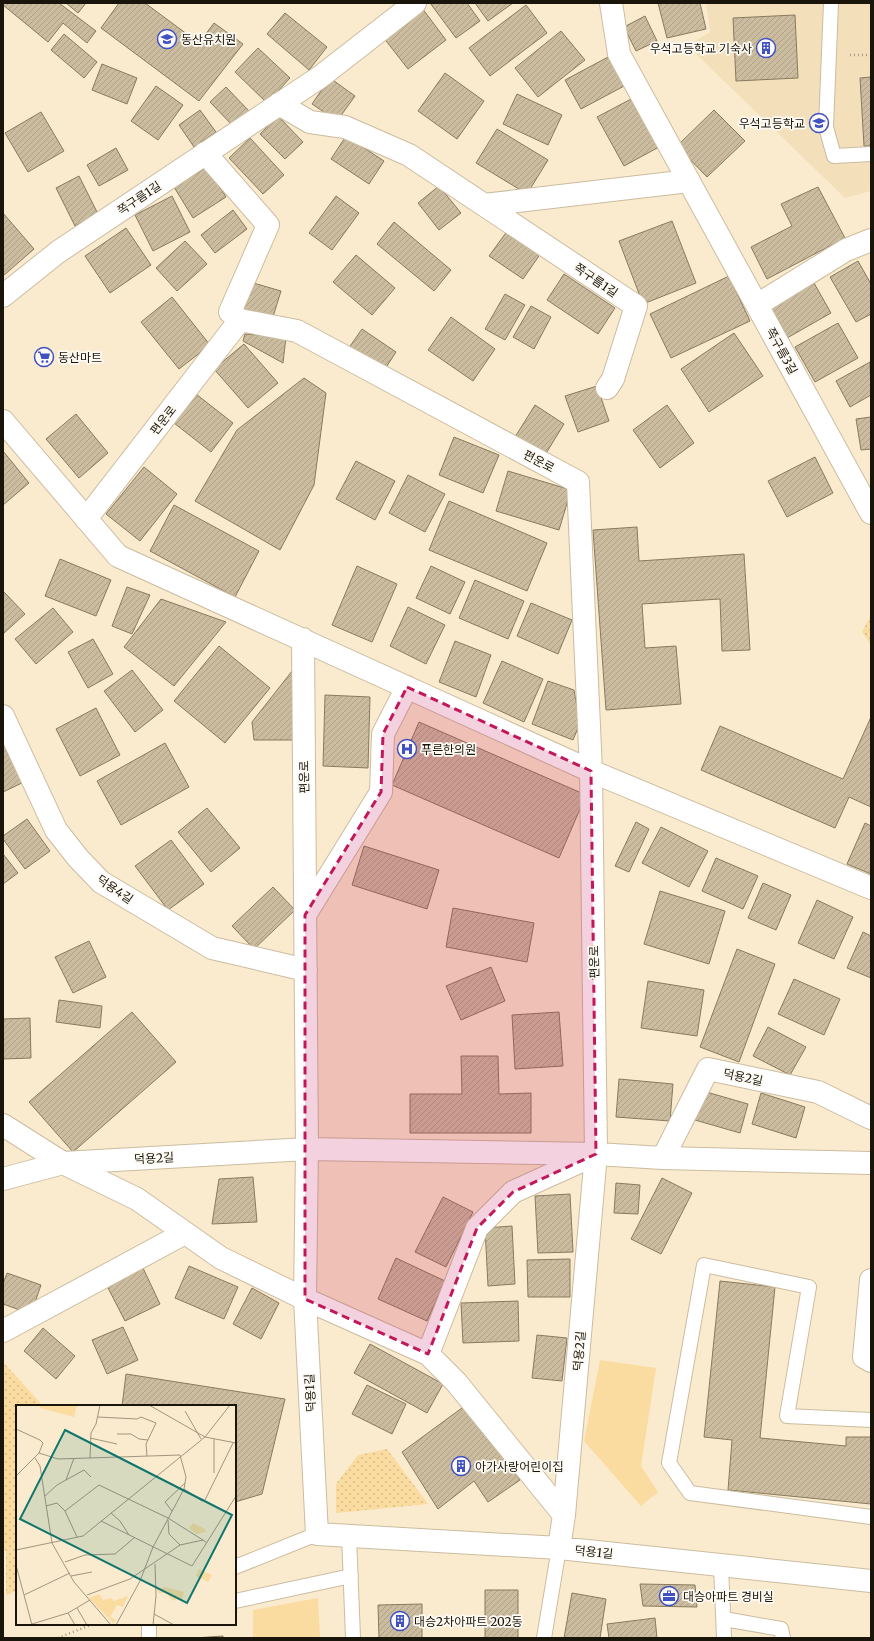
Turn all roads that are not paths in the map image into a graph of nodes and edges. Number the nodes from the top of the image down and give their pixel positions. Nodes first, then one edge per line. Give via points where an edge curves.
1 (415, 3) edge
2 (610, 3) edge
3 (831, 3) edge
4 (279, 104) junction
5 (205, 153) junction
6 (871, 154) edge
7 (689, 181) junction
8 (484, 205) junction
9 (871, 240) edge
10 (3, 296) edge
11 (757, 305) junction
12 (240, 320) junction
13 (607, 388) dead end
14 (3, 421) edge
15 (871, 513) edge
16 (86, 519) junction
17 (303, 639) junction
18 (407, 687) junction
19 (3, 716) edge
20 (591, 771) junction
21 (871, 888) edge
22 (305, 915) junction
23 (306, 970) junction
24 (871, 1118) edge
25 (3, 1125) edge
26 (307, 1149) junction
27 (596, 1154) junction
28 (663, 1158) junction
29 (63, 1163) junction
30 (871, 1163) edge
31 (3, 1179) edge
32 (185, 1233) junction
33 (871, 1280) edge
34 (306, 1299) junction
35 (3, 1331) edge
36 (428, 1354) junction
37 (871, 1361) edge
38 (871, 1420) edge
39 (564, 1515) junction
40 (871, 1518) edge
41 (317, 1534) junction
42 (349, 1535) junction
43 (559, 1548) junction
44 (721, 1566) junction
45 (236, 1567) edge
46 (351, 1576) junction
47 (871, 1581) edge
48 (236, 1601) edge
49 (724, 1619) junction
50 (149, 1625) edge
51 (149, 1638) edge
52 (353, 1638) edge
53 (544, 1638) edge
54 (724, 1638) edge
55 (782, 1638) edge

1 - 4 street, 쪽구름1길 via 320,77
2 - 7 street via 619,54
3 - 6 lane via 826,127 834,156
4 - 5 street, 쪽구름1길
4 - 8 street, 쪽구름1길 via 310,122 345,127 408,155
5 - 10 street, 쪽구름1길 via 58,252
5 - 12 street via 268,225 230,312
7 - 8 street
7 - 11 street
8 - 13 street, 쪽구름1길 via 636,306 613,379
9 - 11 street via 846,250
11 - 15 street, 쪽구름3길
12 - 16 street, 편운로
12 - 20 street, 편운로 via 297,331 578,482
14 - 16 street
16 - 17 street via 118,556
17 - 18 street
17 - 22 street, 편운로
18 - 20 street
18 - 22 street via 383,734 381,792
19 - 23 street, 덕용4길 via 56,830 101,882 212,948
20 - 21 street
20 - 27 street, 편운로
22 - 23 street, 편운로
23 - 26 street
24 - 28 street, 덕용2길 via 818,1092 708,1069
25 - 29 street
26 - 27 street, 덕용2길
26 - 29 street, 덕용2길
26 - 34 street
27 - 28 street, 덕용2길
27 - 36 street, 덕용2길 via 513,1192 477,1228
27 - 39 street, 덕용2길
28 - 30 street, 덕용2길
29 - 31 street, 덕용2길
29 - 32 street via 137,1199
32 - 34 street via 221,1258
32 - 35 street
33 - 37 street via 864,1357
34 - 36 street
34 - 41 street, 덕용1길
36 - 39 street via 456,1382
38 - 40 lane via 787,1416 809,1287 704,1265 669,1463 690,1493
39 - 43 street, 덕용2길
41 - 42 street, 덕용1길
41 - 45 lane, 덕용1길
42 - 43 street, 덕용1길
42 - 46 lane
43 - 44 street, 덕용1길
43 - 53 lane
44 - 47 street, 덕용1길
44 - 49 lane
46 - 48 lane
46 - 52 lane
49 - 54 lane
49 - 55 lane via 782,1629
50 - 51 lane

